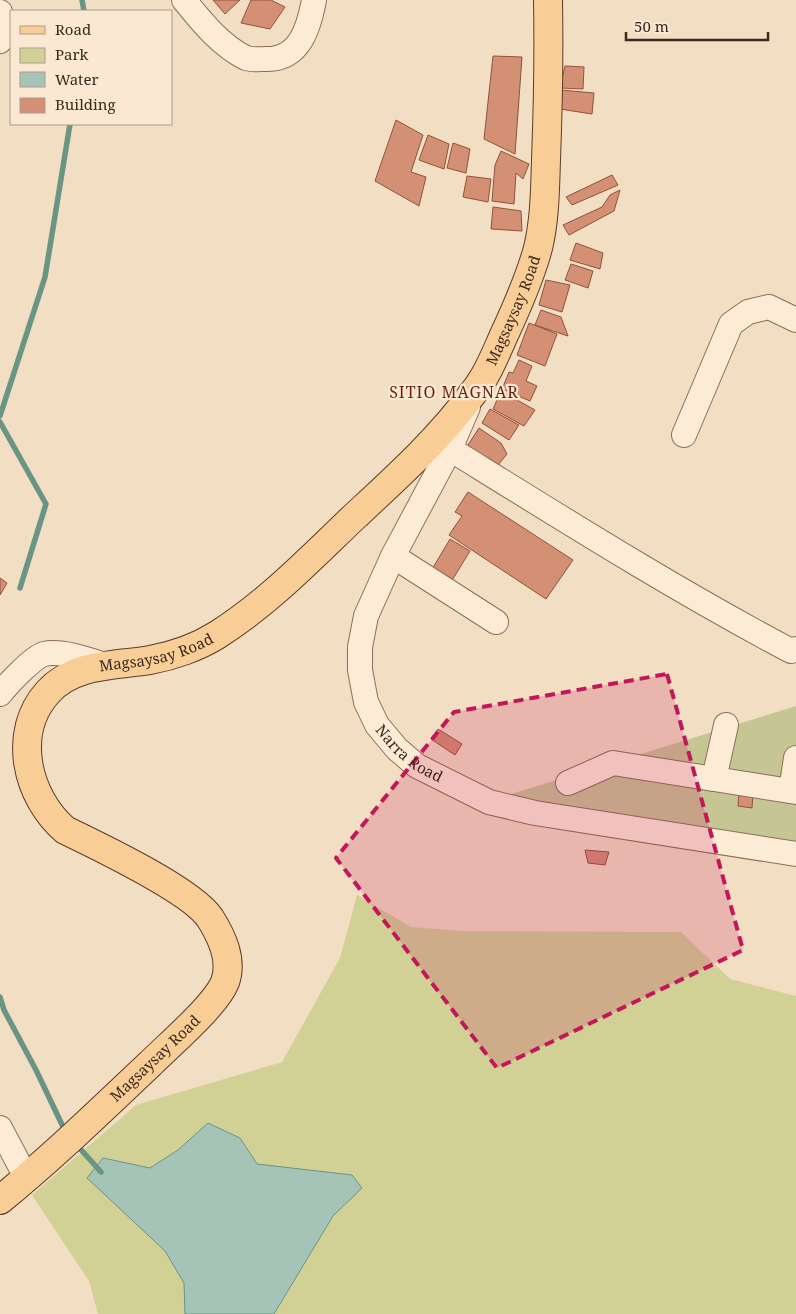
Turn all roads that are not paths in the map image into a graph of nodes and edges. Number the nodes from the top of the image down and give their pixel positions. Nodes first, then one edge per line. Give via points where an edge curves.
1 (184, 0) edge
2 (314, 0) edge
3 (548, 0) edge
4 (0, 12) edge
5 (0, 41) edge
6 (796, 320) edge
7 (475, 391) junction
8 (684, 435) dead end
9 (450, 449) junction
10 (393, 556) junction
11 (496, 622) dead end
12 (796, 649) edge
13 (102, 664) junction
14 (0, 694) edge
15 (726, 725) dead end
16 (796, 758) edge
17 (714, 779) junction
18 (568, 783) dead end
19 (793, 792) edge
20 (796, 854) edge
21 (0, 1128) edge
22 (26, 1179) junction
23 (0, 1200) edge

1 - 2 street via 203,24 232,49 248,59 275,60 298,47 309,26
3 - 7 main road, Magsaysay Road via 548,118 538,249 518,305
4 - 5 street via 4,32
6 - 8 street via 769,307 748,312 731,324
7 - 9 street, Narra Road
7 - 13 main road, Magsaysay Road via 415,459 247,614 185,650 151,660
9 - 10 street, Narra Road
9 - 12 street via 720,613 791,651
10 - 11 street
10 - 20 street, Narra Road via 366,616 360,646 360,670 366,702 377,725 417,766 489,802 535,813
13 - 14 street via 76,656 44,654
13 - 22 main road, Magsaysay Road via 55,686 37,707 30,730 27,762 39,798 51,818 65,830 182,892 197,905 209,916 226,950 229,965 224,983 192,1024
15 - 17 street
16 - 19 street
17 - 18 street via 613,763
17 - 19 street
21 - 22 street
22 - 23 main road, Magsaysay Road

